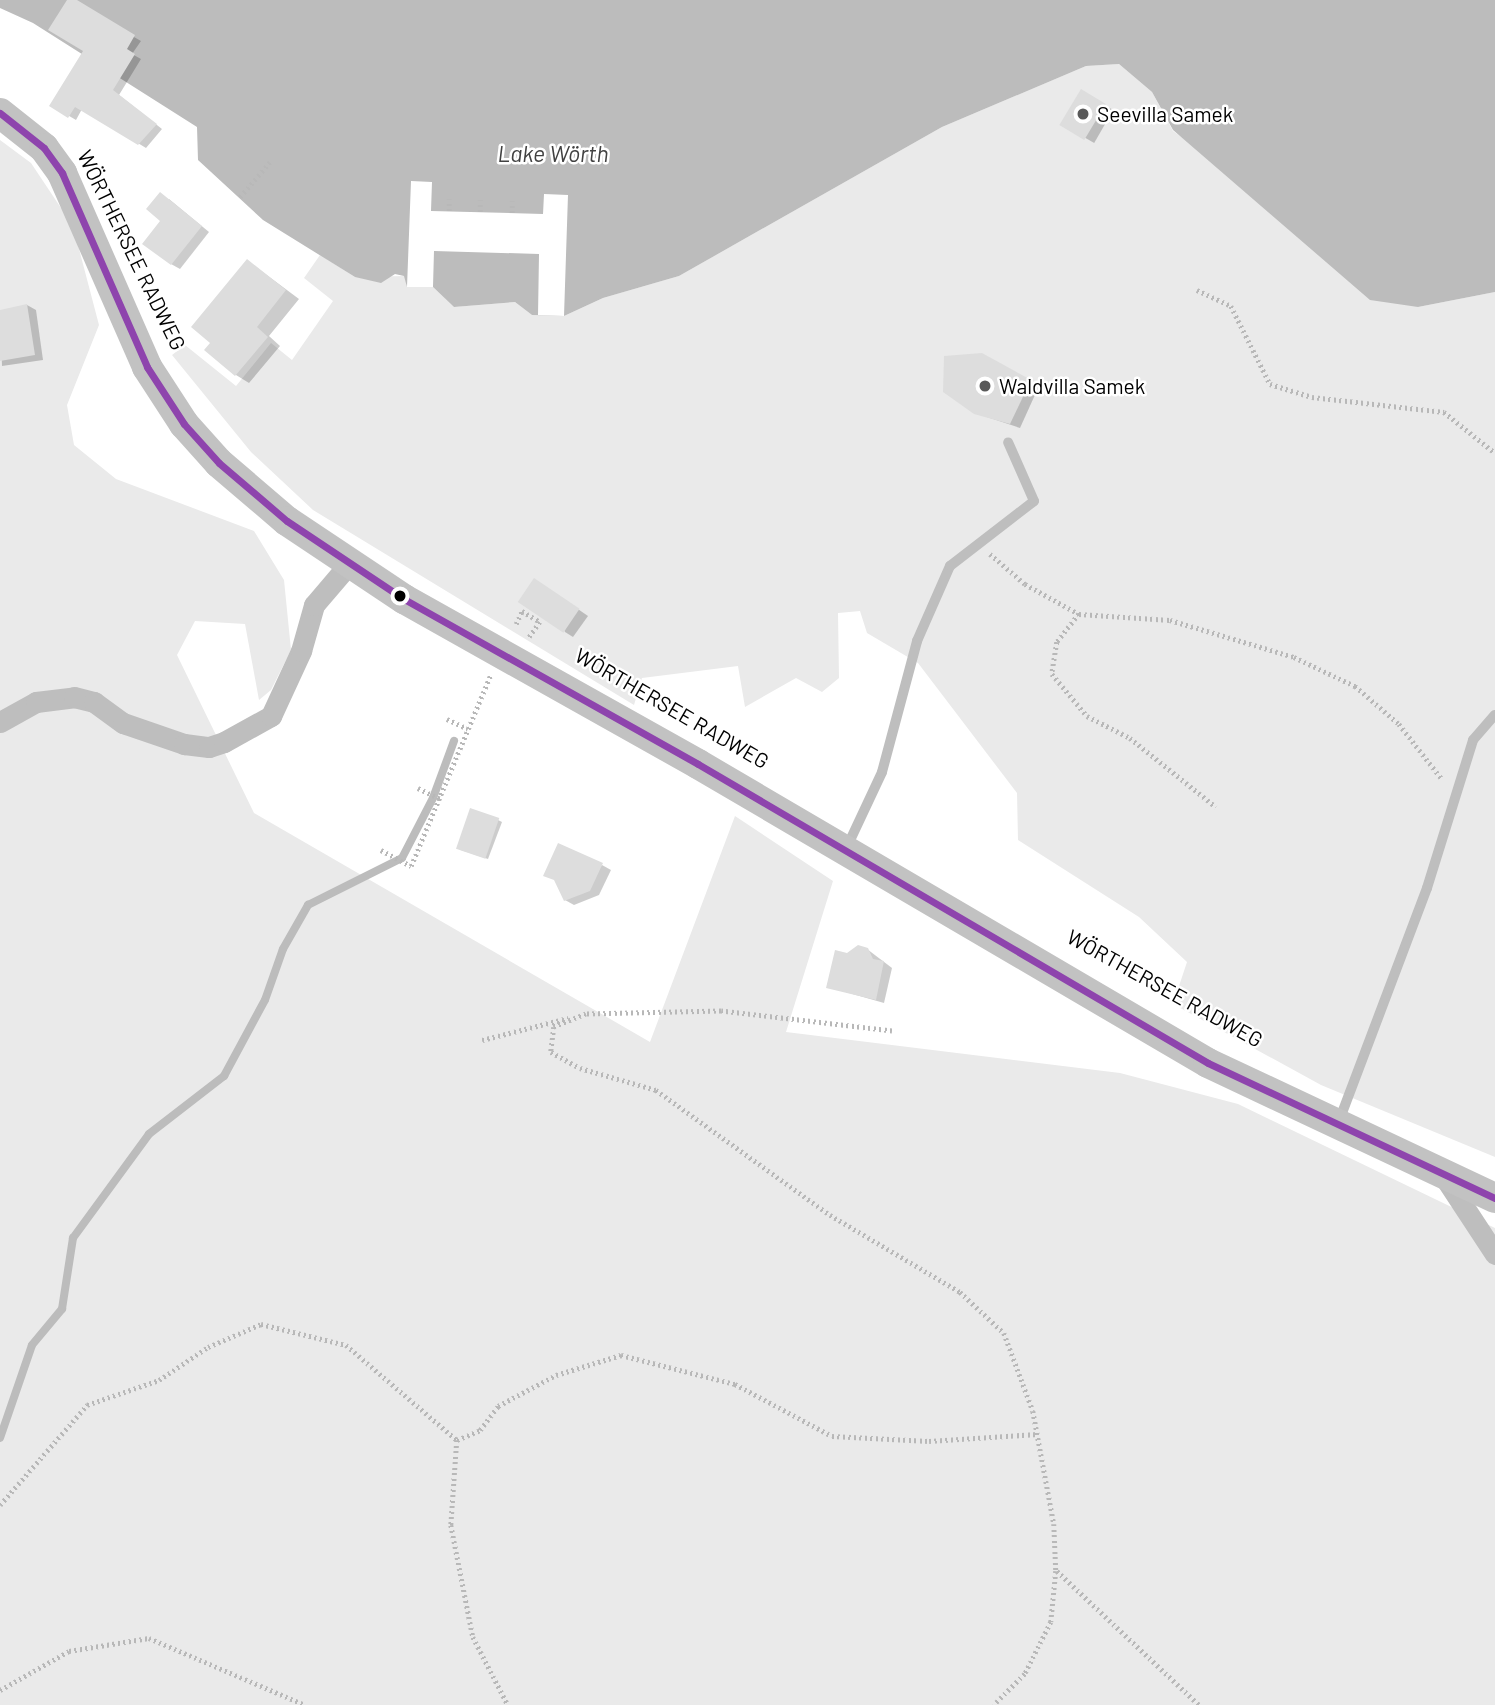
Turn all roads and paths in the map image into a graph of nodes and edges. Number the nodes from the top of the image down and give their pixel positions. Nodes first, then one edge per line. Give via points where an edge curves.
1 (0, 113) edge
2 (270, 162) dead end
3 (240, 197) dead end
4 (449, 199) dead end
5 (480, 201) dead end
6 (512, 201) dead end
7 (449, 211) dead end
8 (480, 212) dead end
9 (512, 213) dead end
10 (1197, 290) dead end
11 (1008, 442) dead end
12 (1495, 453) edge
13 (979, 545) junction
14 (349, 564) junction
15 (1079, 614) junction
16 (516, 624) dead end
17 (508, 626) dead end
18 (528, 640) junction
19 (538, 647) dead end
20 (491, 675) dead end
21 (1495, 715) edge
22 (447, 719) dead end
23 (0, 722) edge
24 (468, 729) junction
25 (418, 788) dead end
26 (441, 799) junction
27 (1455, 799) junction
28 (1216, 807) dead end
29 (381, 850) dead end
30 (845, 851) junction
31 (586, 1014) junction
32 (892, 1031) dead end
33 (482, 1040) dead end
34 (1336, 1127) junction
35 (1445, 1178) junction
36 (1495, 1198) edge
37 (1495, 1254) edge
38 (1038, 1434) junction
39 (457, 1440) junction
40 (0, 1505) edge
41 (1056, 1571) junction
42 (0, 1690) edge
43 (305, 1705) edge
44 (508, 1705) edge
45 (994, 1705) edge
46 (1199, 1705) edge

1 - 14 main road via 44,148 62,173 146,367 184,424 219,463 287,521
2 - 3 path
4 - 7 path
5 - 8 path
6 - 9 path
10 - 12 path via 1231,306 1270,384 1312,397 1444,412
11 - 13 lane via 1034,501
13 - 15 path via 1025,584
13 - 30 lane via 950,566 928,616 883,772
14 - 23 street via 314,605 302,650 271,716 224,742 184,744 123,723 94,702 74,697 36,702
14 - 30 main road
15 - 27 path via 1170,620 1294,657 1355,686 1399,724
15 - 28 path via 1058,642 1052,674 1087,716 1130,738
16 - 18 path via 522,611 540,622
17 - 18 path
18 - 19 path
20 - 24 path
21 - 27 lane via 1474,740
22 - 24 path
24 - 26 path
25 - 26 path
26 - 29 path via 411,866
27 - 34 lane via 1427,888
30 - 34 main road via 1208,1063
31 - 32 path via 721,1011
31 - 33 path
31 - 38 path via 554,1027 551,1052 580,1068 656,1090 830,1215 960,1292 1004,1333
34 - 35 main road
35 - 36 main road
35 - 37 street
38 - 39 path via 929,1441 832,1436 735,1384 621,1355 556,1375 498,1406 480,1430
38 - 41 path via 1055,1524
39 - 40 path via 346,1345 261,1324 208,1347 159,1380 87,1405
39 - 44 path via 451,1525 473,1637
41 - 45 path via 1051,1622 1024,1674
41 - 46 path
42 - 43 path via 69,1651 149,1638

